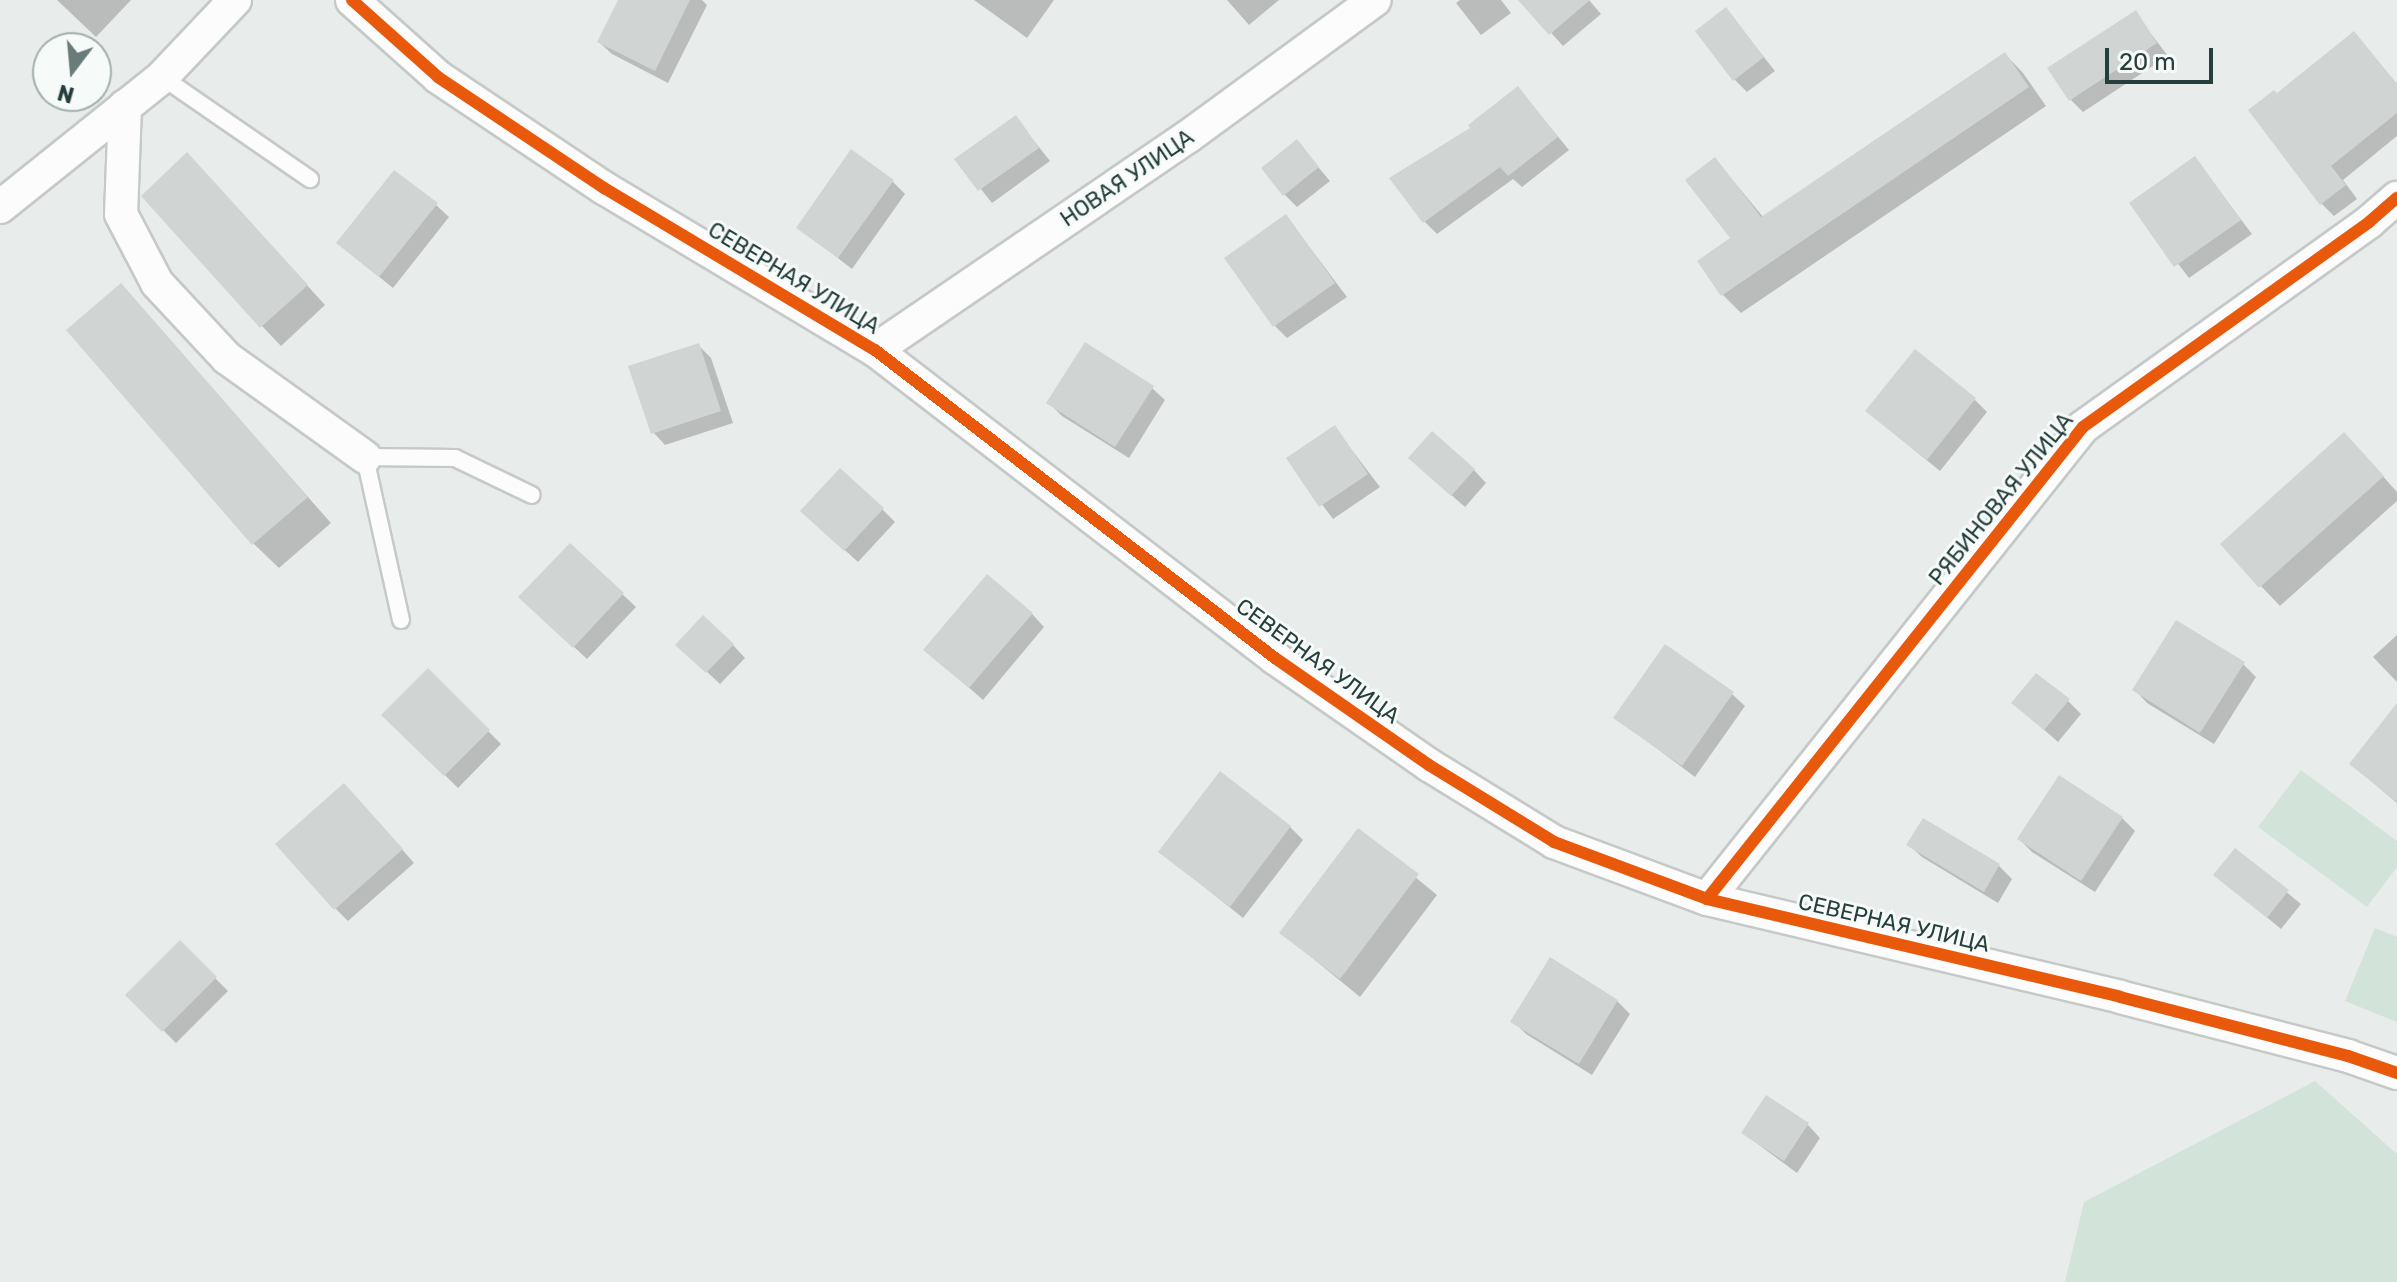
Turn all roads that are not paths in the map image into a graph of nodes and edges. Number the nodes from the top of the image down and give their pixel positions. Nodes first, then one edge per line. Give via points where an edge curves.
1 (235, 0) edge
2 (352, 0) edge
3 (1375, 0) edge
4 (162, 77) junction
5 (125, 106) junction
6 (310, 179) dead end
7 (2397, 198) edge
8 (0, 207) edge
9 (875, 350) junction
10 (365, 457) junction
11 (532, 495) dead end
12 (401, 620) dead end
13 (1707, 899) junction
14 (2397, 1073) edge

1 - 4 street
2 - 9 street, СЕВЕРНАЯ УЛИЦА via 450,86 604,188
3 - 9 street, НОВАЯ УЛИЦА via 1189,136
4 - 5 street
4 - 6 lane
5 - 8 street
5 - 10 street via 121,214 157,283 227,358
7 - 13 street, РЯБИНОВАЯ УЛИЦА via 2083,427
9 - 13 street, СЕВЕРНАЯ УЛИЦА via 1275,658 1429,765 1554,842
10 - 11 lane via 455,458
10 - 12 lane
13 - 14 street, СЕВЕРНАЯ УЛИЦА via 2135,1001

